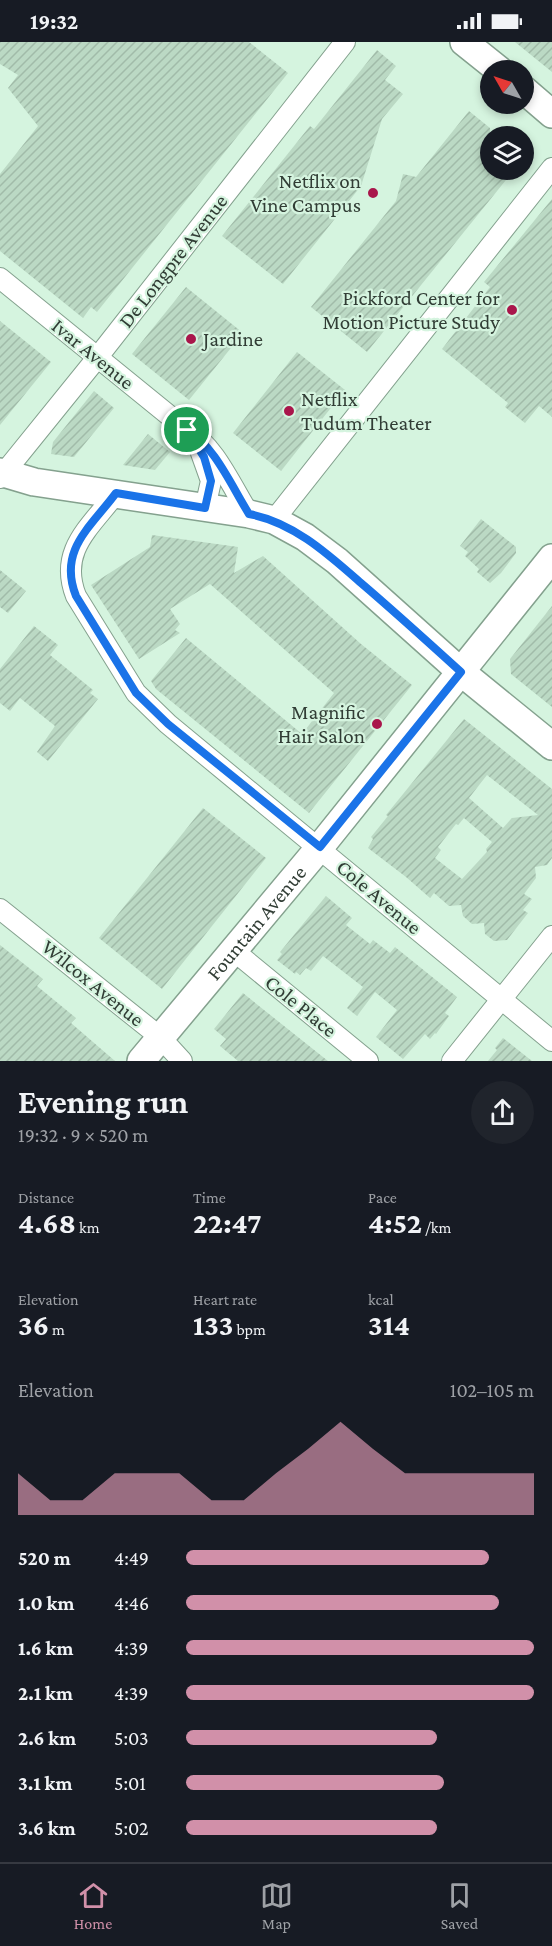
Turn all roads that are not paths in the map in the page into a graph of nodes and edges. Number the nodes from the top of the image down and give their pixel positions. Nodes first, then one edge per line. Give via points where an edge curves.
1 (345, 42) edge
2 (464, 42) edge
3 (486, 60) edge
4 (534, 99) edge
5 (552, 114) edge
6 (552, 168) edge
7 (0, 278) edge
8 (97, 358) junction
9 (187, 430) junction
10 (1, 475) edge
11 (116, 493) junction
12 (205, 508) junction
13 (261, 517) junction
14 (552, 558) edge
15 (461, 672) junction
16 (552, 746) edge
17 (320, 847) junction
18 (0, 909) edge
19 (552, 936) edge
20 (234, 951) junction
21 (501, 999) junction
22 (160, 1037) junction
23 (552, 1041) edge
24 (141, 1061) edge
25 (182, 1061) edge
26 (368, 1061) edge
27 (452, 1061) edge

1 - 8 street, De Longpre Avenue
2 - 3 main road
4 - 5 main road
6 - 13 street
7 - 8 street, Ivar Avenue
8 - 9 street, Ivar Avenue
8 - 10 street, De Longpre Avenue
9 - 12 street, Ivar Avenue via 204,457 211,481
9 - 13 street, Ivar Avenue via 211,452
10 - 11 main road
11 - 12 main road
11 - 17 street, Cole Avenue via 72,555 70,580 76,596 136,693 168,724
12 - 13 main road
13 - 15 main road via 305,537 337,561
14 - 15 main road, Fountain Avenue
15 - 16 main road
15 - 17 main road, Fountain Avenue
17 - 20 main road, Fountain Avenue
17 - 21 street, Cole Avenue
18 - 22 street, Wilcox Avenue
19 - 21 street
20 - 22 main road, Fountain Avenue
20 - 26 street, Cole Place
21 - 23 street, Cole Avenue
21 - 27 street
22 - 24 main road, Fountain Avenue
22 - 25 street, Wilcox Avenue

